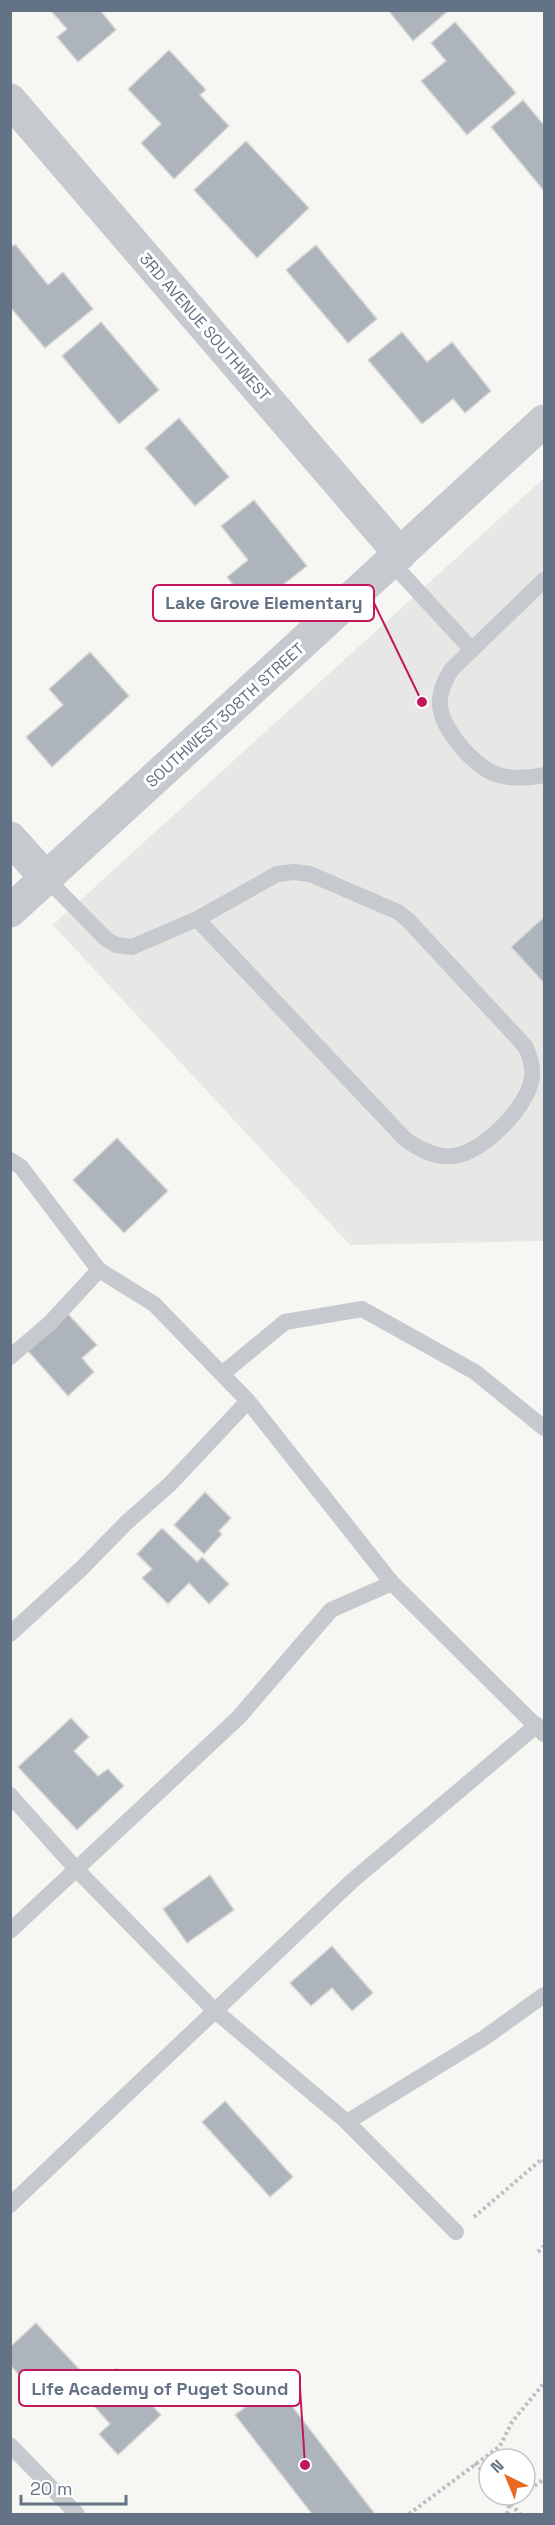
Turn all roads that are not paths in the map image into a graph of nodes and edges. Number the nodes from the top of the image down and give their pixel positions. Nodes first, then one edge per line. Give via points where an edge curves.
1 (10, 100) edge
2 (544, 422) edge
3 (395, 558) junction
4 (544, 580) edge
5 (472, 650) junction
6 (544, 775) edge
7 (10, 838) edge
8 (47, 879) junction
9 (10, 911) edge
10 (197, 919) junction
11 (10, 1160) edge
12 (99, 1270) junction
13 (10, 1357) edge
14 (222, 1374) junction
15 (248, 1401) junction
16 (544, 1428) edge
17 (392, 1583) junction
18 (10, 1634) edge
19 (541, 1730) edge
20 (10, 1795) edge
21 (77, 1870) junction
22 (10, 1931) edge
23 (544, 1995) edge
24 (214, 2010) junction
25 (348, 2122) junction
26 (10, 2205) edge
27 (456, 2232) road end
28 (10, 2445) edge
29 (77, 2514) edge

1 - 3 street, 3RD AVENUE SOUTHWEST
2 - 3 street, SOUTHWEST 308TH STREET
3 - 5 lane
3 - 8 street, SOUTHWEST 308TH STREET
4 - 5 lane
5 - 6 lane via 451,669 442,686 440,705 444,723 468,754 500,776
7 - 8 street
8 - 9 street, SOUTHWEST 308TH STREET
8 - 10 lane via 98,932 116,945 132,946
10 - 10 lane via 405,1139 422,1151 452,1157 468,1153 516,1112 527,1096 532,1077 525,1046 398,912 310,874 294,872 261,882
11 - 12 lane via 21,1167
12 - 13 lane via 50,1323
12 - 14 lane via 154,1304
14 - 15 lane
14 - 16 lane via 285,1322 362,1309 475,1372
15 - 17 lane
15 - 18 lane via 170,1484
17 - 19 lane
17 - 21 lane via 331,1610 239,1716
19 - 24 lane via 352,1881
20 - 21 lane
21 - 22 lane
21 - 24 lane
23 - 25 lane via 484,2038
24 - 25 lane
24 - 26 lane
25 - 27 lane
28 - 29 lane

